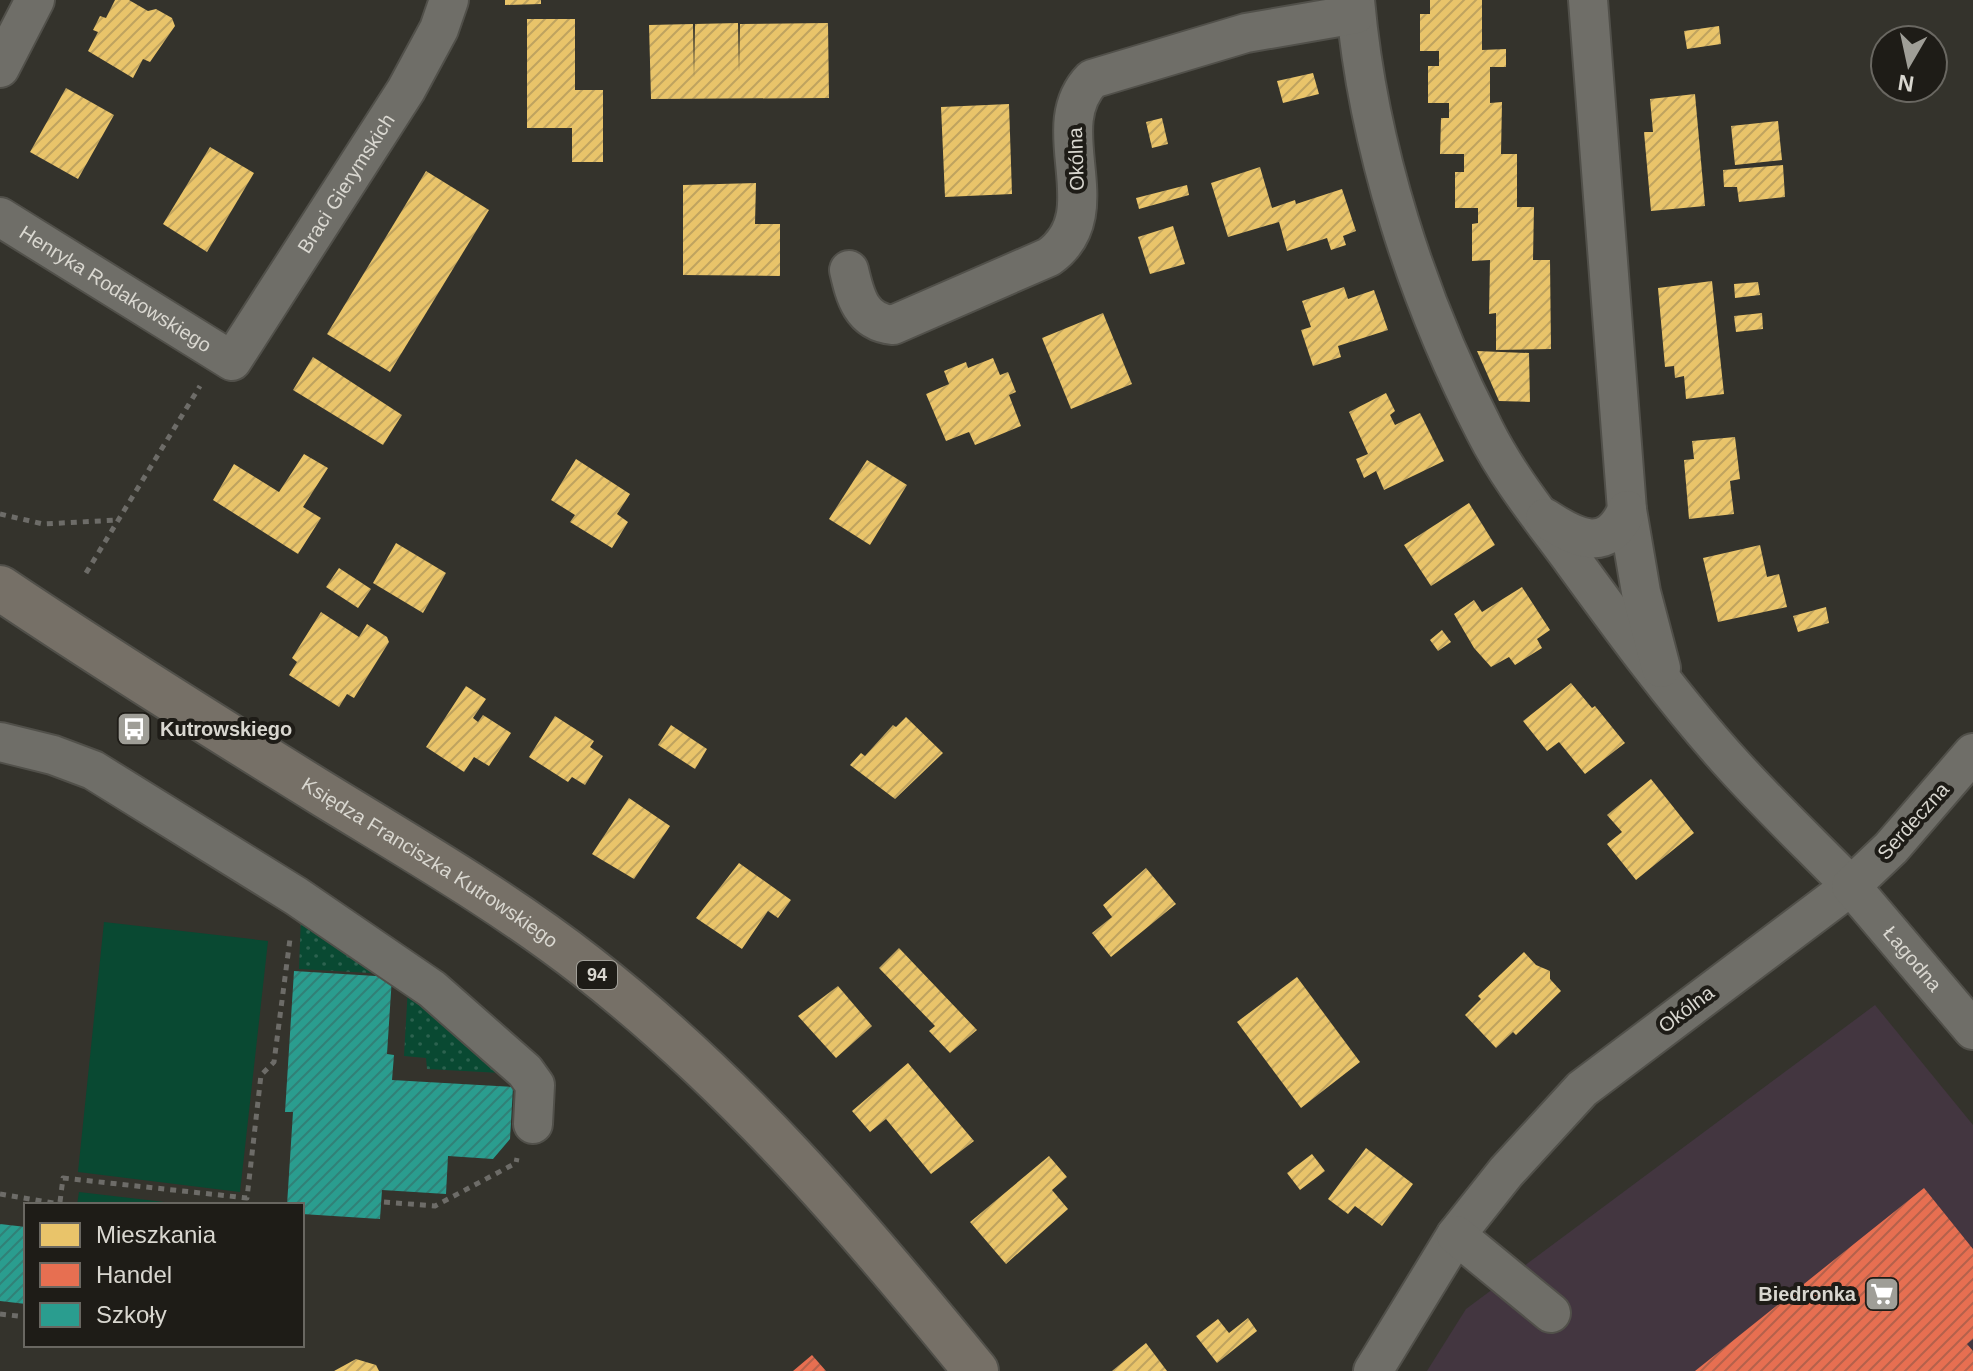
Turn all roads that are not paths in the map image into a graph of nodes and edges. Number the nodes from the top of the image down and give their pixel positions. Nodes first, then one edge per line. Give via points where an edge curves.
1 (35, 0) edge
2 (449, 0) edge
3 (1588, 0) edge
4 (1356, 7) edge
5 (0, 68) edge
6 (0, 217) edge
7 (849, 270) dead end
8 (232, 361) joint
9 (1627, 510) junction
10 (1537, 512) junction
11 (0, 588) edge
12 (1664, 682) junction
13 (0, 742) edge
14 (1973, 753) edge
15 (1851, 886) junction
16 (1973, 1030) edge
17 (533, 1124) road end
18 (1456, 1235) junction
19 (1551, 1313) dead end
20 (976, 1371) edge
21 (1373, 1371) edge

1 - 5 street
2 - 8 street, Braci Gierymskich via 406,90
3 - 9 street, Okólna
4 - 7 street, Okólna via 1092,79 1080,91 1075,112 1074,229 1071,239 1049,257 893,325 880,324 862,309
4 - 10 street, Okólna via 1382,158 1408,242 1485,432
6 - 8 street, Henryka Rodakowskiego
9 - 10 street, Okólna via 1609,534 1594,540 1562,529
9 - 12 street, Okólna
10 - 12 street, Okólna
11 - 20 main road, Księdza Franciszka Kutrowskiego / 94 via 136,679 482,892 586,966 759,1118
12 - 15 street, Okólna via 1733,764
13 - 17 street via 93,770 296,896 432,989 525,1071 535,1085
14 - 15 street, Serdeczna
15 - 16 street, Łagodna
15 - 18 street, Okólna via 1582,1089
18 - 19 street
18 - 21 street, Okólna

